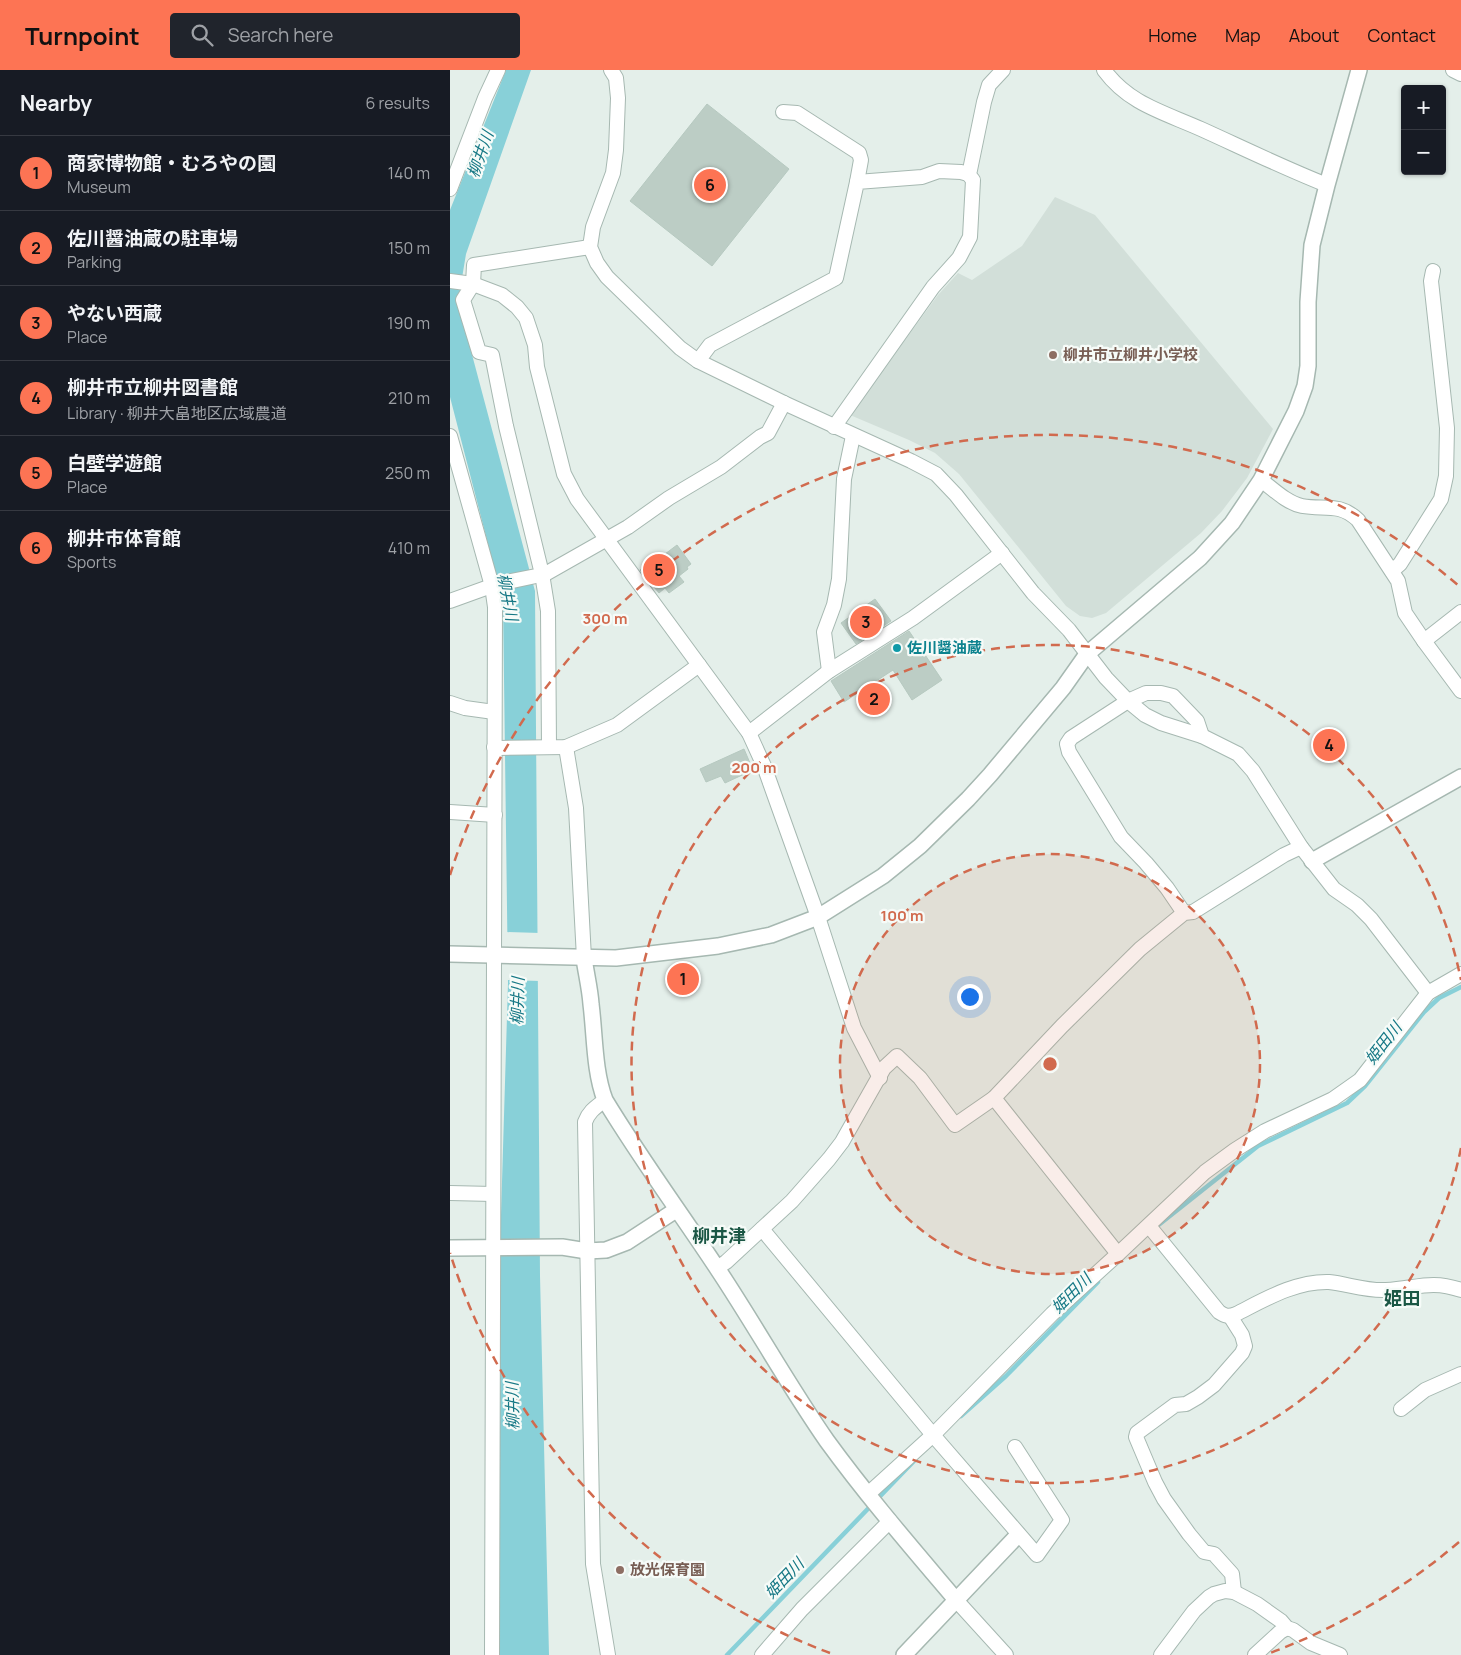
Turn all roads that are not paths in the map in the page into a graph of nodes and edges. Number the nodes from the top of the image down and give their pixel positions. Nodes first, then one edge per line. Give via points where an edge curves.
1 (498, 70) edge
2 (611, 70) edge
3 (1003, 70) edge
4 (1104, 70) edge
5 (1359, 70) edge
6 (1453, 70) edge
7 (1461, 74) edge
8 (783, 112) dead end
9 (968, 174) junction
10 (857, 182) junction
11 (1327, 185) junction
12 (450, 189) edge
13 (590, 247) junction
14 (1433, 270) dead end
15 (450, 281) edge
16 (469, 283) junction
17 (698, 361) junction
18 (784, 403) junction
19 (834, 427) junction
20 (450, 436) edge
21 (853, 436) junction
22 (1261, 480) junction
23 (606, 538) junction
24 (1002, 553) junction
25 (1392, 571) junction
26 (539, 575) junction
27 (494, 585) junction
28 (450, 601) edge
29 (1461, 612) edge
30 (1424, 641) junction
31 (1086, 654) junction
32 (699, 665) junction
33 (829, 671) junction
34 (1461, 692) edge
35 (1128, 701) junction
36 (450, 702) edge
37 (494, 712) junction
38 (749, 733) junction
39 (1202, 736) junction
40 (544, 747) junction
41 (566, 747) junction
42 (497, 748) junction
43 (1461, 777) edge
44 (450, 812) edge
45 (495, 815) junction
46 (1302, 846) junction
47 (1312, 861) junction
48 (1184, 913) junction
49 (818, 918) junction
50 (450, 954) edge
51 (499, 955) junction
52 (584, 958) junction
53 (1461, 974) edge
54 (1428, 992) junction
55 (880, 1078) junction
56 (994, 1098) junction
57 (606, 1100) junction
58 (450, 1193) edge
59 (493, 1194) junction
60 (676, 1210) junction
61 (1149, 1226) junction
62 (762, 1229) junction
63 (450, 1248) edge
64 (499, 1248) junction
65 (587, 1251) junction
66 (1118, 1254) junction
67 (717, 1268) junction
68 (1461, 1290) edge
69 (1230, 1316) junction
70 (1461, 1374) edge
71 (1401, 1409) dead end
72 (932, 1435) junction
73 (1015, 1447) dead end
74 (872, 1499) junction
75 (890, 1521) junction
76 (1018, 1535) junction
77 (1234, 1592) junction
78 (956, 1600) junction
79 (1287, 1628) junction
80 (492, 1655) edge
81 (608, 1655) edge
82 (762, 1655) edge
83 (904, 1655) edge
84 (1006, 1655) edge
85 (1161, 1655) edge
86 (1255, 1655) edge
87 (1340, 1655) edge

1 - 12 street
2 - 13 street via 616,78 618,98 616,150
3 - 9 street via 989,85
4 - 11 street via 1125,94 1151,108
5 - 11 street
6 - 7 street
8 - 10 street via 797,113 859,153
9 - 10 street via 940,171 922,177
9 - 19 street via 973,180 972,221 970,237 959,258 933,287
10 - 17 street via 836,278 710,345
11 - 22 street via 1312,245 1305,386
13 - 16 street via 474,265
13 - 17 street via 607,277 680,348
14 - 25 street via 1431,281 1447,428 1446,476 1441,499 1400,564
15 - 16 street
16 - 23 street via 502,295 526,318 564,474 577,499
16 - 26 street via 463,300 479,352 492,355
17 - 18 street
18 - 19 street
18 - 23 street via 768,433 721,467
19 - 21 street
20 - 27 street
21 - 24 street via 936,474
21 - 33 street via 844,479 839,579 824,632
22 - 25 street via 1301,506 1340,508 1352,514
22 - 31 street via 1232,523 1200,558
23 - 26 street
23 - 32 street
24 - 31 street
24 - 33 street via 913,618
25 - 30 street via 1398,581 1405,613
26 - 27 street
26 - 40 street via 548,611
27 - 28 street
27 - 37 street
29 - 30 street
30 - 34 street
31 - 35 street
31 - 49 street via 1063,688 968,799 920,846 883,876
32 - 38 street
32 - 41 street via 617,725
33 - 38 street
35 - 39 street via 1145,715
35 - 39 street via 1146,693 1173,696 1197,721
35 - 48 street via 1071,738 1067,744 1069,752 1121,837 1146,862
36 - 37 street via 465,708
37 - 42 street
38 - 49 street via 764,766
39 - 46 street via 1238,754 1253,771
40 - 41 street
40 - 42 street
41 - 52 street via 576,808
42 - 45 street
43 - 47 street
44 - 45 street
45 - 51 street
46 - 47 street
46 - 48 street via 1194,912
47 - 54 street via 1334,889 1371,919
48 - 56 street via 1140,949
49 - 52 street via 771,935 718,946 625,958
49 - 55 street via 854,1028
50 - 51 street
51 - 52 street
51 - 59 street
52 - 57 street via 597,1066
53 - 54 street
54 - 61 street via 1360,1080 1333,1099 1265,1131 1235,1150 1205,1172
55 - 56 street via 884,1068 897,1056 920,1078 955,1125
55 - 62 street via 838,1148 792,1201
56 - 66 street
57 - 60 street
57 - 65 street via 587,1115 585,1122
58 - 59 street
59 - 64 street
60 - 65 street via 627,1242 606,1250
60 - 67 street
61 - 66 street
61 - 69 street via 1219,1312
62 - 67 street
62 - 72 street
63 - 64 street
64 - 65 street via 562,1247
64 - 80 street
65 - 81 street via 593,1564
66 - 72 street via 1052,1314
67 - 74 street via 827,1441
68 - 69 street via 1434,1284 1388,1290 1367,1290 1329,1282 1310,1284 1292,1288
69 - 77 street via 1242,1335 1245,1346 1242,1353 1214,1386 1186,1404 1175,1405 1136,1437 1164,1499 1204,1552 1214,1554 1232,1574
70 - 71 street via 1425,1390
72 - 74 street
72 - 76 street
73 - 76 street via 1062,1520 1037,1555
74 - 75 street
75 - 78 street
75 - 82 street via 802,1609
76 - 78 street
77 - 79 street via 1281,1620
77 - 85 street via 1225,1591 1209,1597 1194,1610
78 - 83 street
78 - 84 street
79 - 86 street
79 - 87 street

